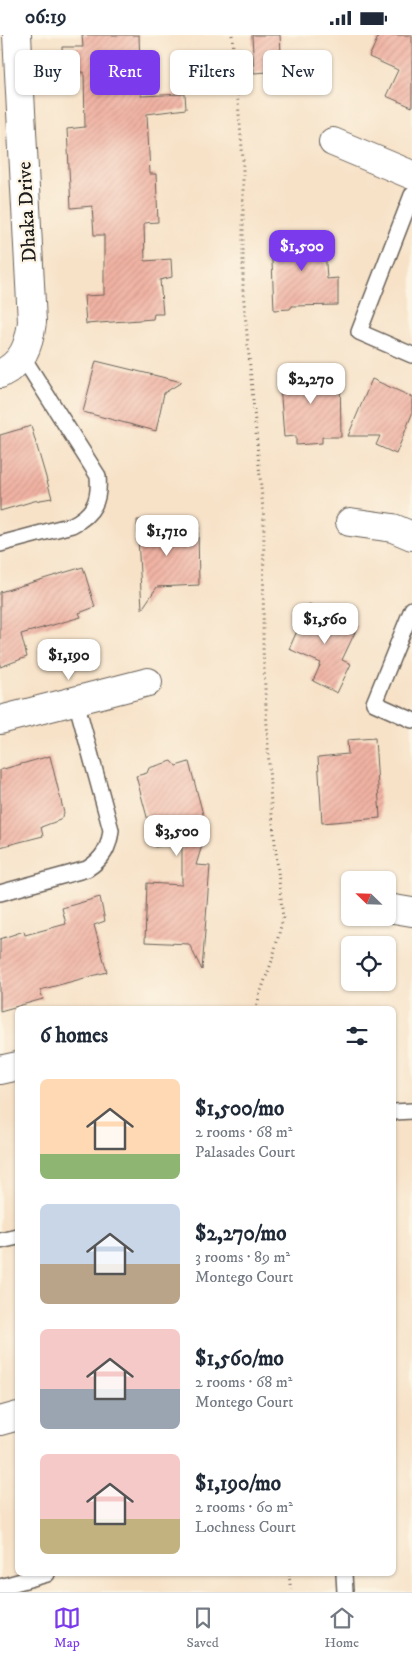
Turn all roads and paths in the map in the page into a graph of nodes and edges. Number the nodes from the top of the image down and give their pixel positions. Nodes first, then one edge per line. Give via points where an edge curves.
1 (17, 35) edge
2 (232, 35) edge
3 (333, 143) dead end
4 (412, 175) edge
5 (412, 195) edge
6 (412, 355) edge
7 (22, 356) junction
8 (0, 374) edge
9 (350, 523) dead end
10 (412, 536) edge
11 (0, 544) edge
12 (412, 609) edge
13 (148, 682) dead end
14 (76, 701) junction
15 (0, 720) edge
16 (412, 720) edge
17 (0, 893) edge
18 (396, 909) edge
19 (412, 912) edge
20 (257, 1006) edge
21 (15, 1067) edge
22 (0, 1071) edge
23 (412, 1111) edge
24 (396, 1112) edge
25 (15, 1238) edge
26 (0, 1241) edge
27 (15, 1417) edge
28 (0, 1421) edge
29 (40, 1576) edge
30 (289, 1576) edge
31 (344, 1576) edge
32 (0, 1587) edge
33 (291, 1592) edge
34 (345, 1592) edge

1 - 7 street, Dhaka Drive via 32,322 30,340
2 - 20 path via 243,159 243,291 264,520 263,649 270,805 283,918
3 - 4 street
5 - 6 lane via 359,332
7 - 8 street
7 - 11 lane via 98,476 99,489 91,511 82,520
9 - 10 street via 394,528
12 - 16 lane via 374,703
13 - 14 street
14 - 15 street
14 - 17 lane via 111,829 110,842 105,853 87,869
18 - 19 street
21 - 22 street
23 - 24 lane
25 - 26 lane
27 - 28 street
29 - 32 lane
30 - 33 path
31 - 34 lane

